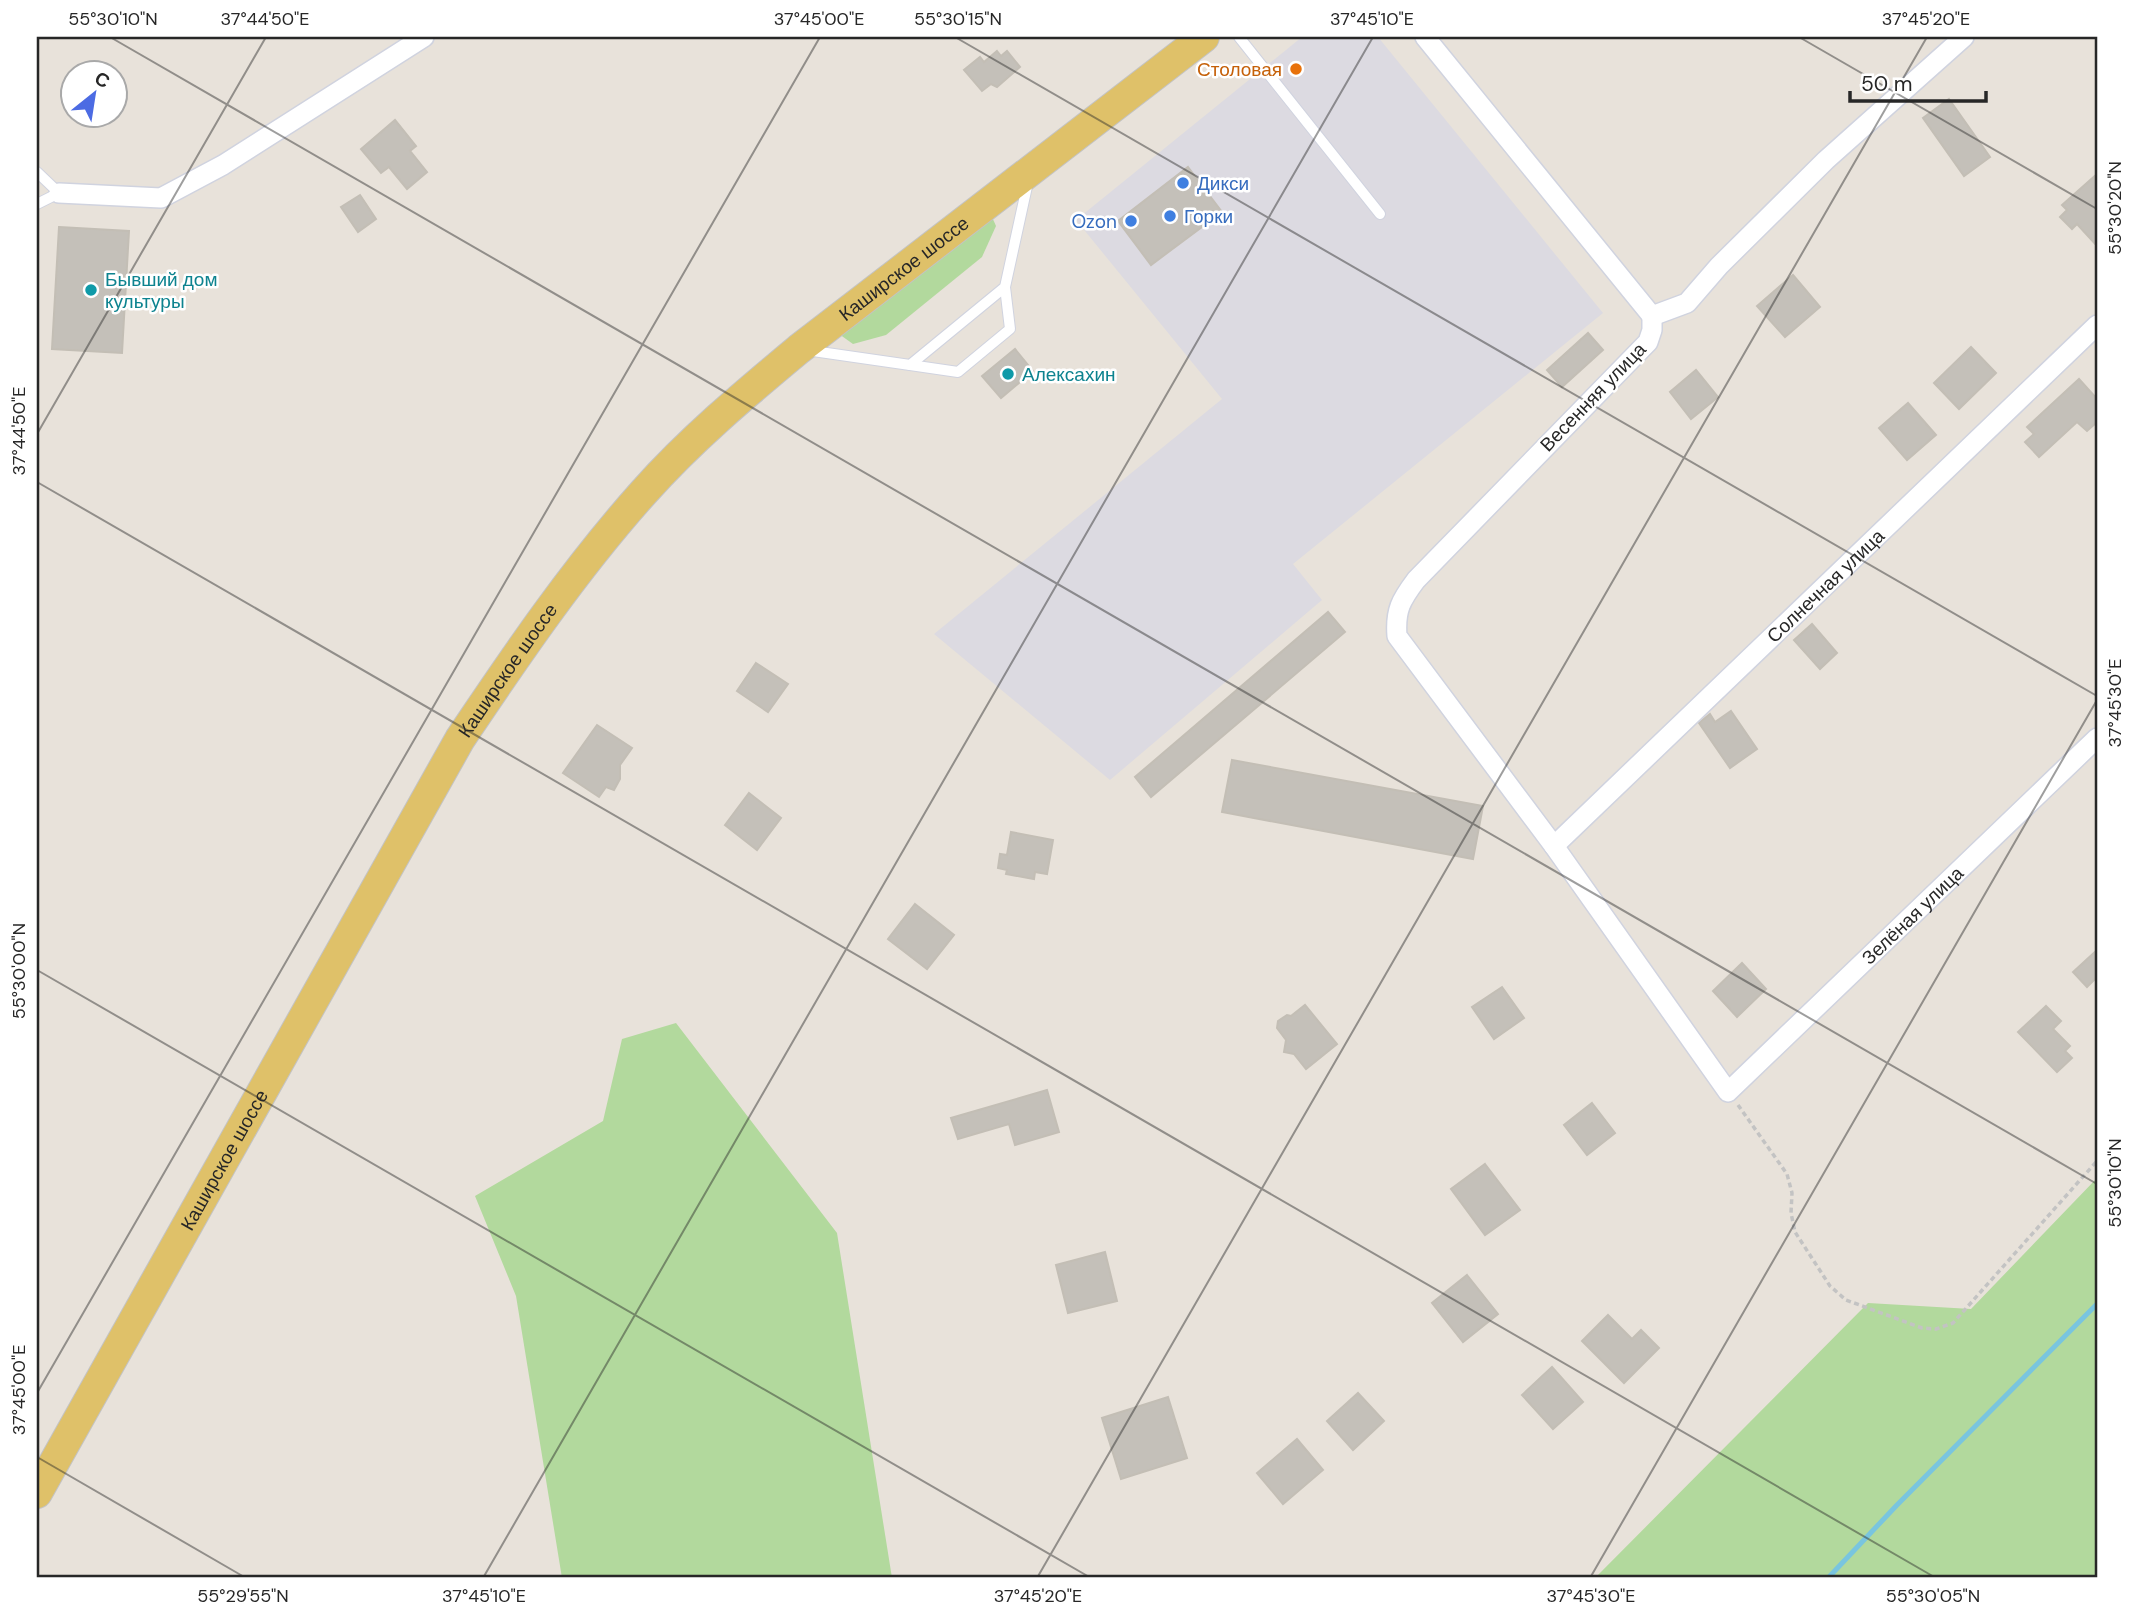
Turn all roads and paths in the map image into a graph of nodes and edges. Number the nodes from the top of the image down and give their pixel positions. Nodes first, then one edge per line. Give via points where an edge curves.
1 (424, 37) edge
2 (1205, 37) edge
3 (1239, 37) edge
4 (1425, 37) edge
5 (1964, 37) edge
6 (1031, 170) junction
7 (37, 172) edge
8 (59, 193) junction
9 (37, 204) edge
10 (1380, 214) dead end
11 (1005, 287) junction
12 (1652, 316) junction
13 (2097, 325) edge
14 (799, 349) junction
15 (910, 365) junction
16 (2097, 738) edge
17 (1554, 846) junction
18 (1728, 1092) junction
19 (2097, 1161) edge
20 (37, 1493) edge

1 - 8 street via 223,165 161,198
2 - 6 main road, Каширское шоссе
3 - 10 lane
4 - 12 street
5 - 12 street, Весенняя улица via 1826,160 1687,303
6 - 11 lane
6 - 14 main road, Каширское шоссе
7 - 8 lane
8 - 9 lane
11 - 15 lane
11 - 15 lane via 1010,329 958,372
12 - 17 street, Весенняя улица via 1648,342 1416,580 1401,599 1396,620 1397,636
13 - 17 street, Солнечная улица
14 - 15 lane
14 - 20 main road, Каширское шоссе via 644,492 531,633 460,739
16 - 18 street, Зелёная улица
17 - 18 street
18 - 19 path via 1787,1174 1795,1233 1830,1286 1846,1300 1922,1328 1953,1323

